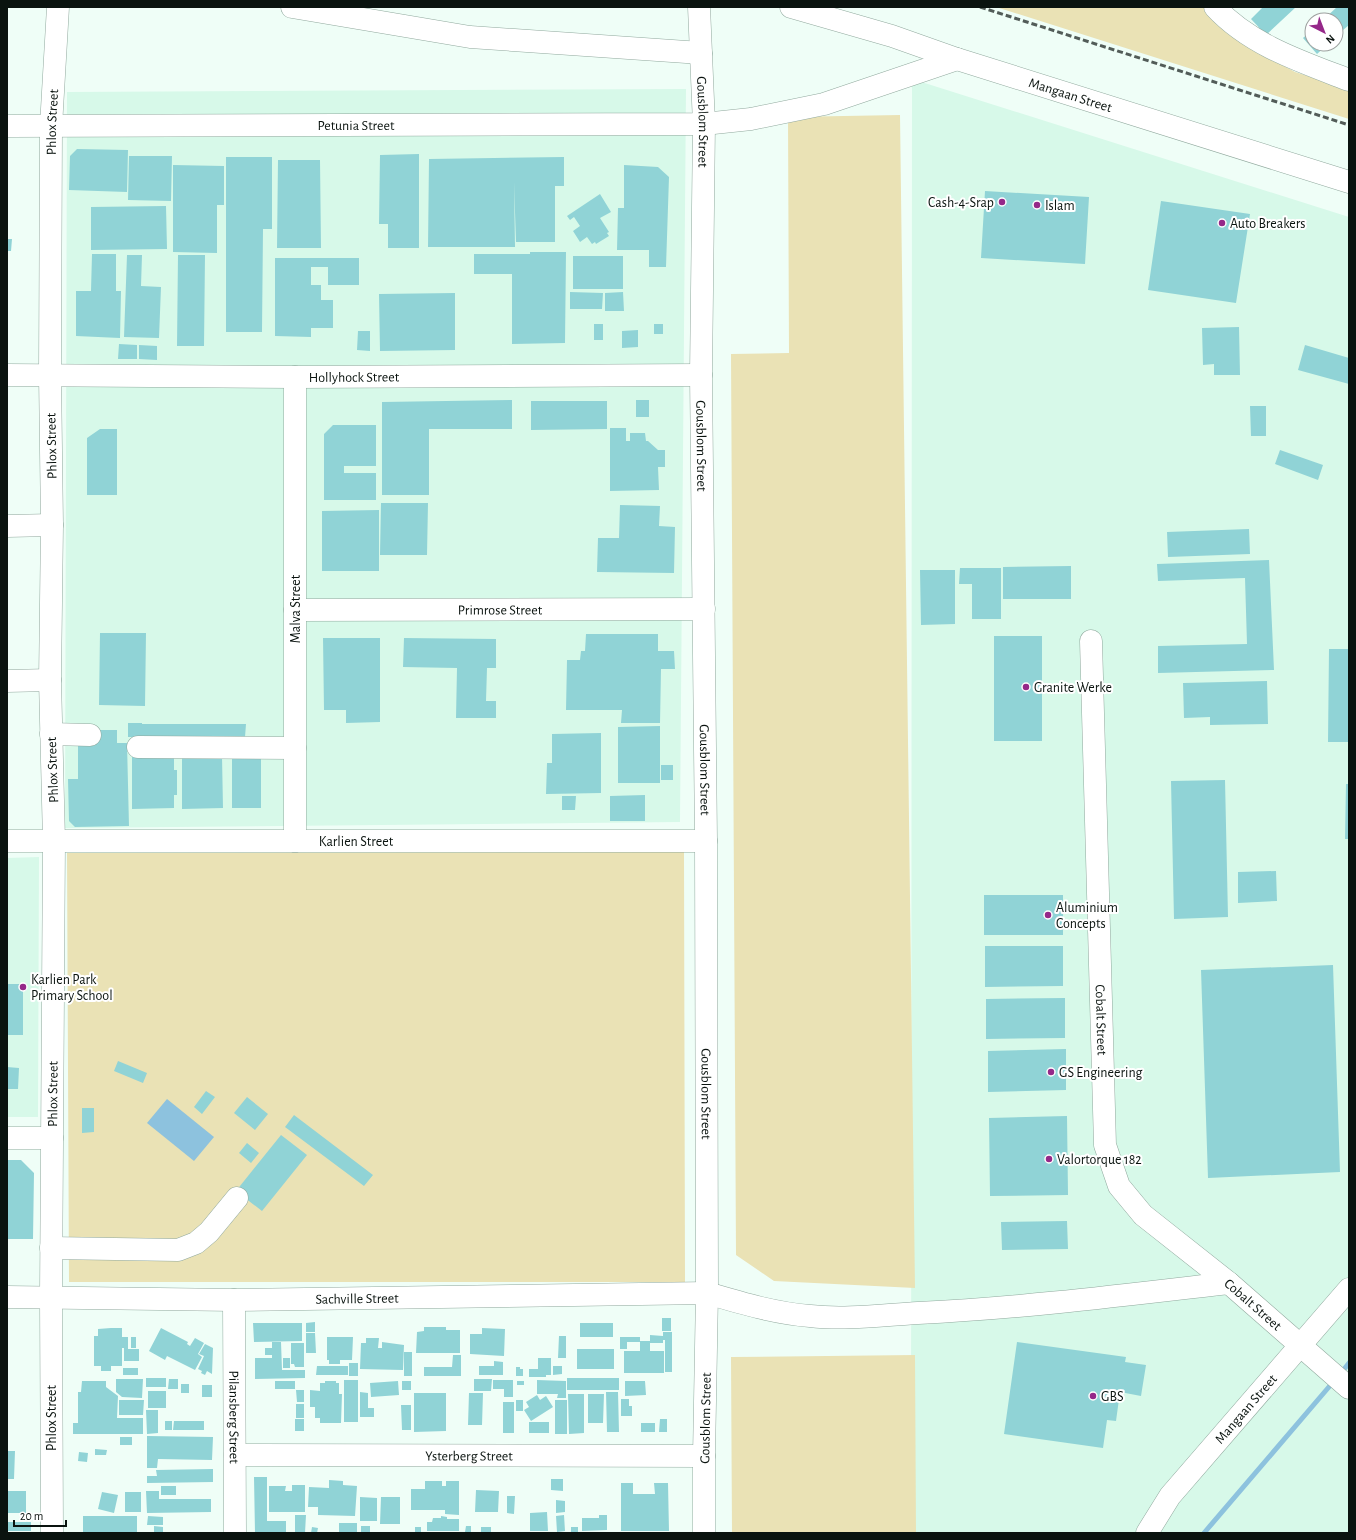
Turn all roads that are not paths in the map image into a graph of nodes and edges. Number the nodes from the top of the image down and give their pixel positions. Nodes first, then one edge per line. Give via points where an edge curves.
1 (58, 7) edge
2 (292, 7) edge
3 (699, 7) edge
4 (791, 7) edge
5 (1215, 7) edge
6 (701, 53) junction
7 (957, 59) junction
8 (1349, 80) edge
9 (704, 124) junction
10 (7, 126) edge
11 (51, 126) junction
12 (1349, 182) edge
13 (7, 375) edge
14 (50, 375) junction
15 (701, 375) junction
16 (295, 377) junction
17 (52, 525) junction
18 (7, 526) edge
19 (704, 609) junction
20 (295, 610) junction
21 (1091, 641) dead end
22 (7, 680) edge
23 (50, 680) junction
24 (51, 734) junction
25 (90, 735) dead end
26 (138, 747) dead end
27 (295, 748) junction
28 (54, 841) junction
29 (295, 841) junction
30 (706, 841) junction
31 (7, 842) edge
32 (7, 1138) edge
33 (52, 1138) junction
34 (237, 1198) dead end
35 (51, 1248) junction
36 (1228, 1283) junction
37 (1349, 1288) edge
38 (706, 1293) junction
39 (51, 1296) junction
40 (7, 1297) edge
41 (234, 1300) junction
42 (1300, 1346) junction
43 (1349, 1388) edge
44 (235, 1455) junction
45 (704, 1456) junction
46 (52, 1533) edge
47 (235, 1533) edge
48 (704, 1533) edge
49 (1146, 1533) edge

1 - 11 street, Phlox Street
2 - 6 street via 470,37
3 - 6 street, Gousblom Street
4 - 7 street, Mangaan Street via 892,36
5 - 8 street via 1243,32 1290,57
6 - 9 street, Gousblom Street
7 - 9 street, Petunia Street via 824,104 751,119
7 - 12 street, Mangaan Street
9 - 11 street, Petunia Street
9 - 15 street, Gousblom Street
10 - 11 street, Petunia Street
11 - 14 street, Phlox Street
13 - 14 street, Hollyhock Street
14 - 16 street, Hollyhock Street
14 - 17 street, Phlox Street
15 - 16 street, Hollyhock Street
15 - 19 street, Gousblom Street
16 - 20 street, Malva Street
17 - 18 street
17 - 23 street, Phlox Street
19 - 20 street, Primrose Street
19 - 30 street, Gousblom Street
20 - 27 street, Malva Street
21 - 36 street, Cobalt Street via 1105,1145 1119,1186 1143,1215
22 - 23 street
23 - 24 street, Phlox Street
24 - 25 street
24 - 28 street, Phlox Street
26 - 27 street
27 - 29 street, Malva Street
28 - 29 street, Karlien Street
28 - 31 street, Karlien Street
28 - 33 street, Phlox Street
29 - 30 street, Karlien Street
30 - 38 street, Gousblom Street
32 - 33 street
33 - 35 street, Phlox Street
34 - 35 street via 209,1232 196,1243 178,1250
35 - 39 street, Phlox Street
36 - 38 street, Sachville Street via 1062,1302 840,1317 778,1313
36 - 42 street, Cobalt Street
37 - 42 street, Mangaan Street
38 - 41 street, Sachville Street
38 - 45 street, Gousblom Street
39 - 40 street, Sachville Street
39 - 41 street, Sachville Street
39 - 46 street, Phlox Street
41 - 44 street, Pilansberg Street
42 - 43 street, Cobalt Street
42 - 49 street, Mangaan Street via 1170,1496
44 - 45 street, Ysterberg Street
44 - 47 street, Pilansberg Street
45 - 48 street, Gousblom Street

